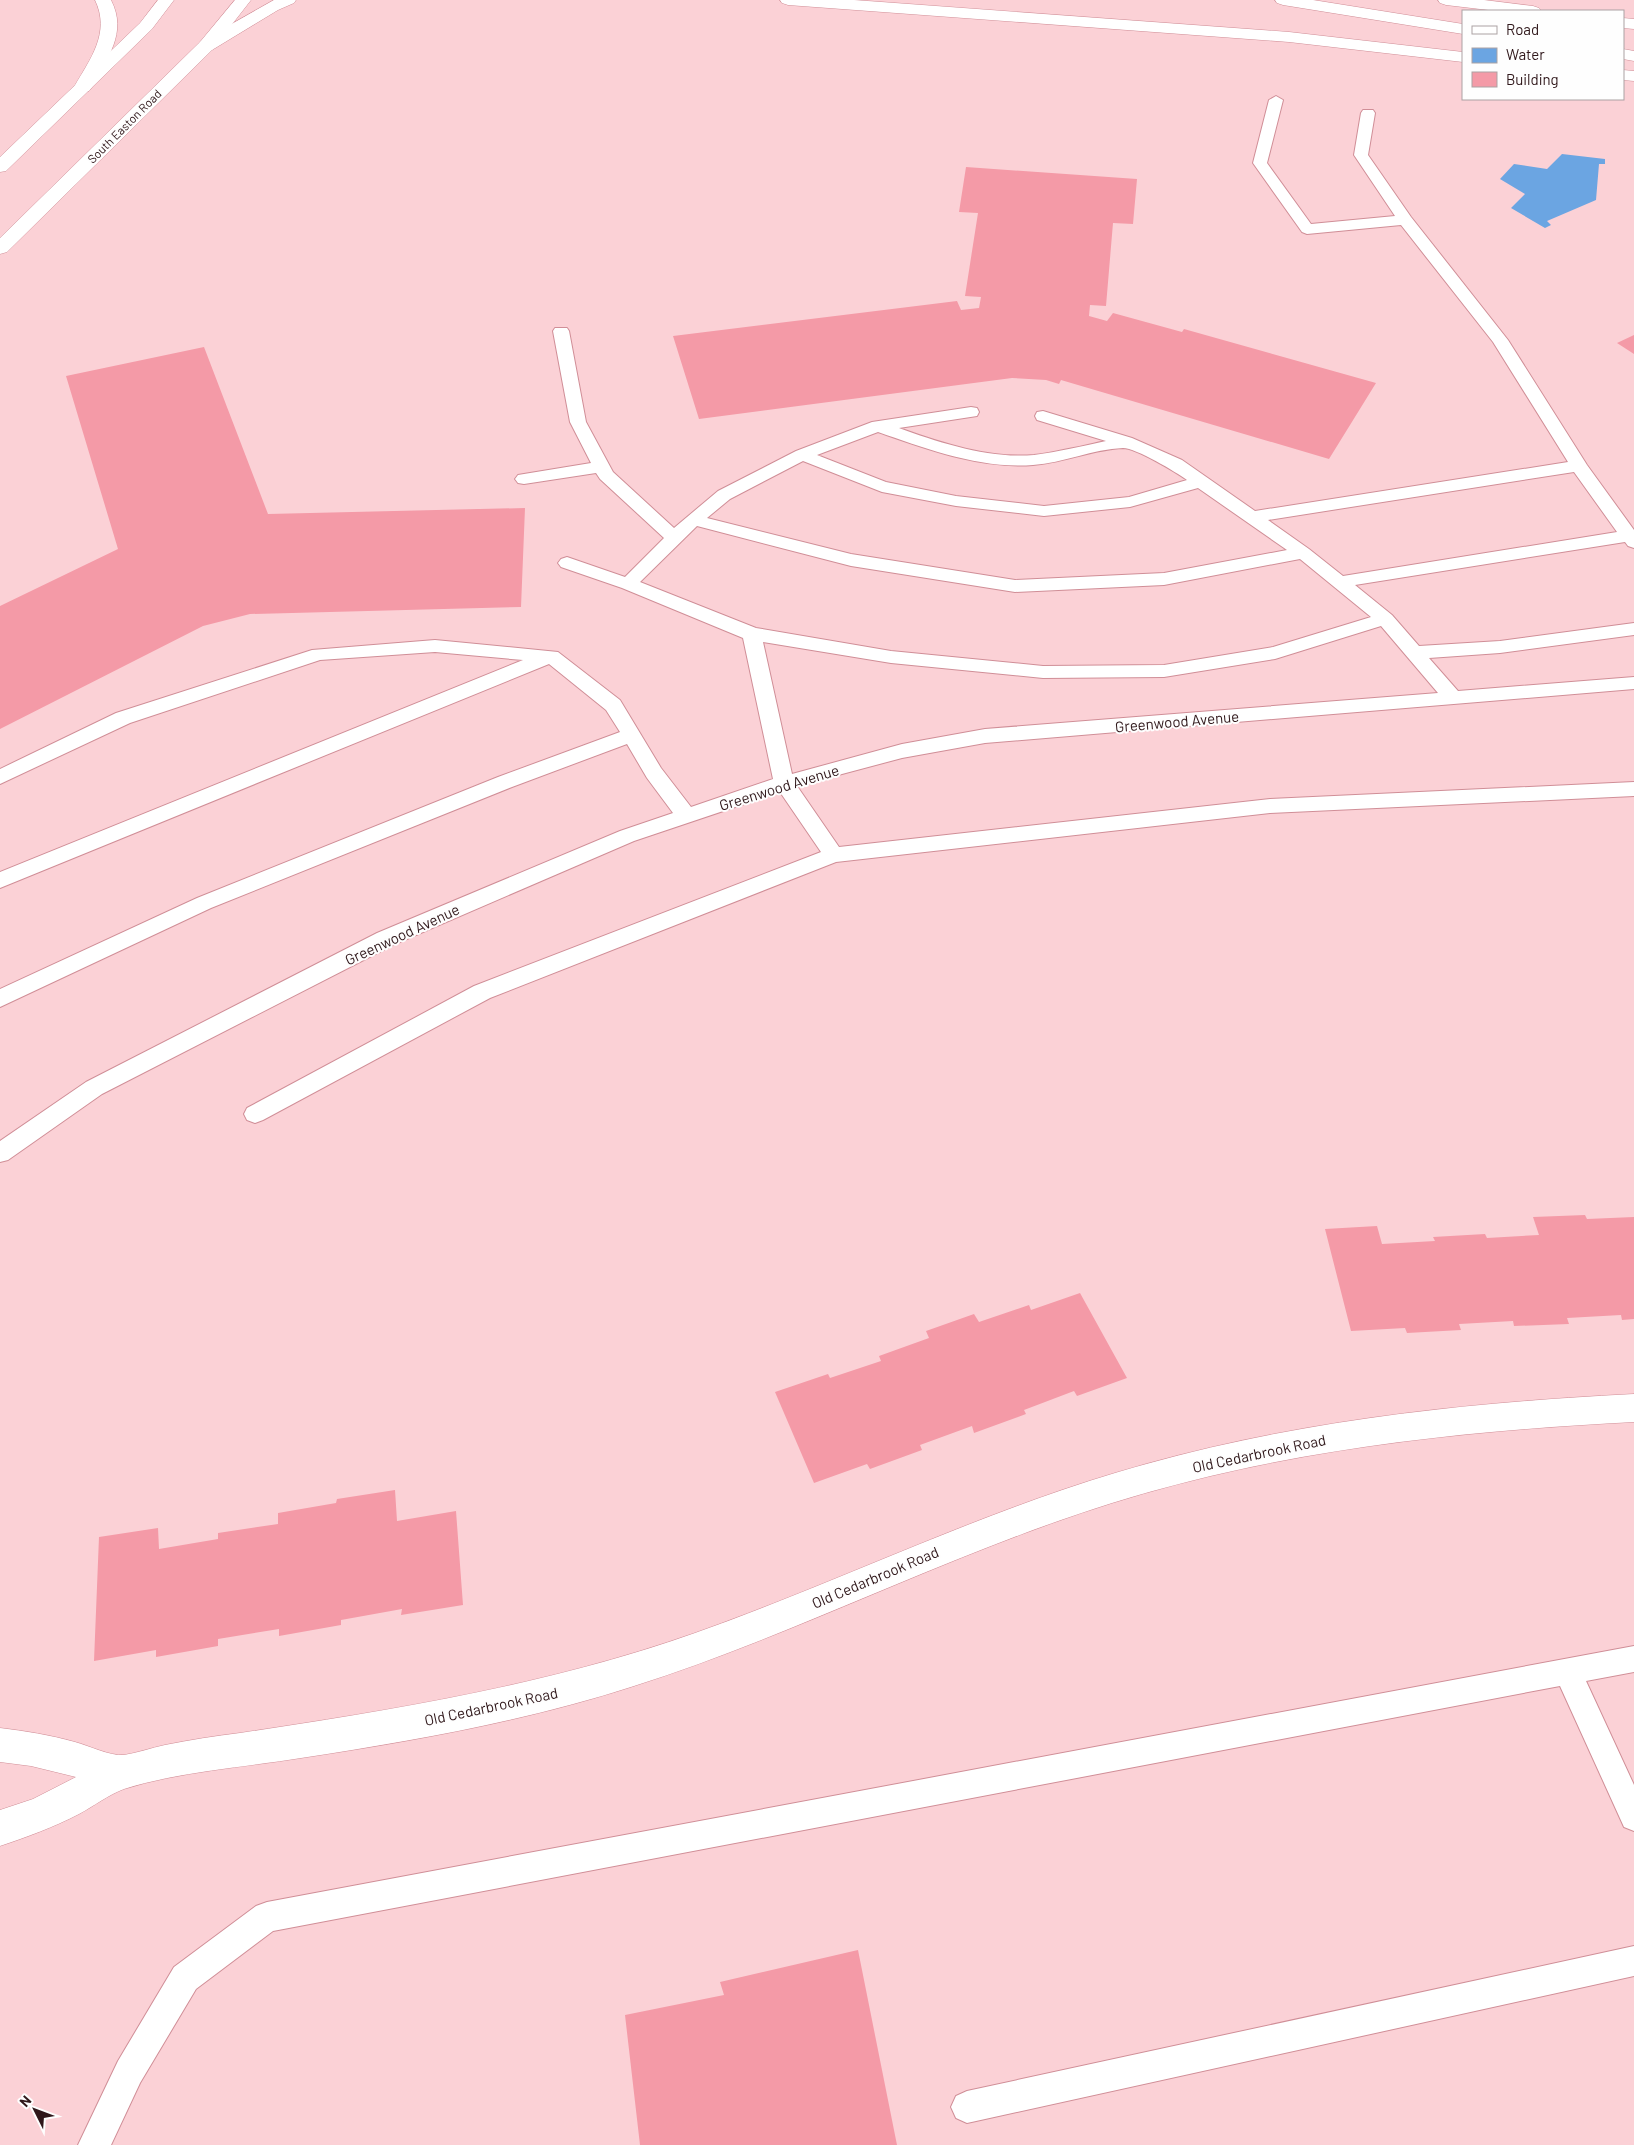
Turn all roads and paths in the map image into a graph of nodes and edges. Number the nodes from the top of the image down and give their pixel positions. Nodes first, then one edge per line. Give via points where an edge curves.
1 (103, 0) edge
2 (166, 0) edge
3 (243, 0) edge
4 (288, 0) edge
5 (788, 0) edge
6 (1283, 0) edge
7 (1446, 0) edge
8 (1525, 10) edge
9 (1462, 29) edge
10 (206, 46) junction
11 (1462, 57) edge
12 (83, 87) junction
13 (1276, 100) dead end
14 (1368, 113) dead end
15 (0, 167) edge
16 (1405, 220) junction
17 (0, 248) edge
18 (561, 331) dead end
19 (971, 412) dead end
20 (1043, 416) dead end
21 (878, 426) junction
22 (1126, 442) junction
23 (802, 455) junction
24 (1579, 466) junction
25 (601, 467) junction
26 (524, 479) dead end
27 (1202, 481) junction
28 (1253, 517) junction
29 (693, 520) junction
30 (674, 538) junction
31 (1632, 539) edge
32 (1304, 554) junction
33 (566, 563) dead end
34 (1339, 582) junction
35 (628, 584) junction
36 (1385, 619) junction
37 (1634, 629) edge
38 (752, 634) junction
39 (1415, 653) junction
40 (551, 656) junction
41 (1634, 683) edge
42 (1454, 698) junction
43 (632, 736) junction
44 (0, 777) edge
45 (784, 783) junction
46 (1634, 790) edge
47 (688, 817) junction
48 (834, 855) junction
49 (0, 880) edge
50 (0, 999) edge
51 (255, 1114) dead end
52 (0, 1153) edge
53 (1634, 1408) edge
54 (1634, 1659) edge
55 (1567, 1671) junction
56 (0, 1745) edge
57 (119, 1773) junction
58 (1634, 1818) edge
59 (0, 1828) edge
60 (1634, 1961) edge
61 (966, 2107) dead end
62 (94, 2145) edge

1 - 12 main road via 111,19 109,36
2 - 12 main road via 146,26
3 - 10 main road, South Easton Road
4 - 10 main road
5 - 11 main road via 1289,37
6 - 9 main road
7 - 8 main road
10 - 17 main road, South Easton Road
12 - 15 main road
13 - 16 lane via 1260,163 1307,229
14 - 16 lane via 1361,155
16 - 24 lane via 1500,340
18 - 25 lane via 578,422
19 - 21 lane
20 - 22 lane
21 - 22 lane via 948,452 994,458 1033,460
21 - 23 lane
22 - 27 lane via 1176,464
23 - 27 lane via 882,487 956,502 1044,512 1130,502
23 - 29 lane via 724,494
24 - 28 lane
24 - 31 lane
25 - 26 lane
25 - 30 lane
27 - 28 lane
28 - 32 lane
29 - 30 lane
29 - 32 lane via 851,560 1015,586 1164,579
30 - 35 lane
31 - 34 lane
32 - 34 lane
33 - 35 lane
34 - 36 lane
35 - 38 lane
36 - 38 lane via 1275,653 1164,671 1043,672 891,657
36 - 39 lane
37 - 39 lane via 1500,647
38 - 45 lane
39 - 42 lane
40 - 43 lane via 613,705
40 - 44 lane via 435,646 319,654 123,718
40 - 49 lane
41 - 42 lane, Greenwood Avenue
42 - 45 lane, Greenwood Avenue via 985,736 902,751
43 - 47 lane via 654,773
43 - 50 lane via 505,782 204,903
45 - 47 lane, Greenwood Avenue
45 - 48 lane
46 - 48 lane via 1270,806
47 - 52 lane, Greenwood Avenue via 626,836 385,939 94,1088
48 - 51 lane via 482,992
53 - 57 main road, Old Cedarbrook Road via 1546,1411 1450,1420 1274,1448 1191,1466 1027,1517 943,1548 737,1635 557,1692 404,1724
54 - 55 lane
55 - 58 lane
55 - 62 lane via 267,1917 185,1978 129,2072
56 - 57 main road via 75,1758
57 - 59 main road, Old Cedarbrook Road via 65,1802
60 - 61 lane

